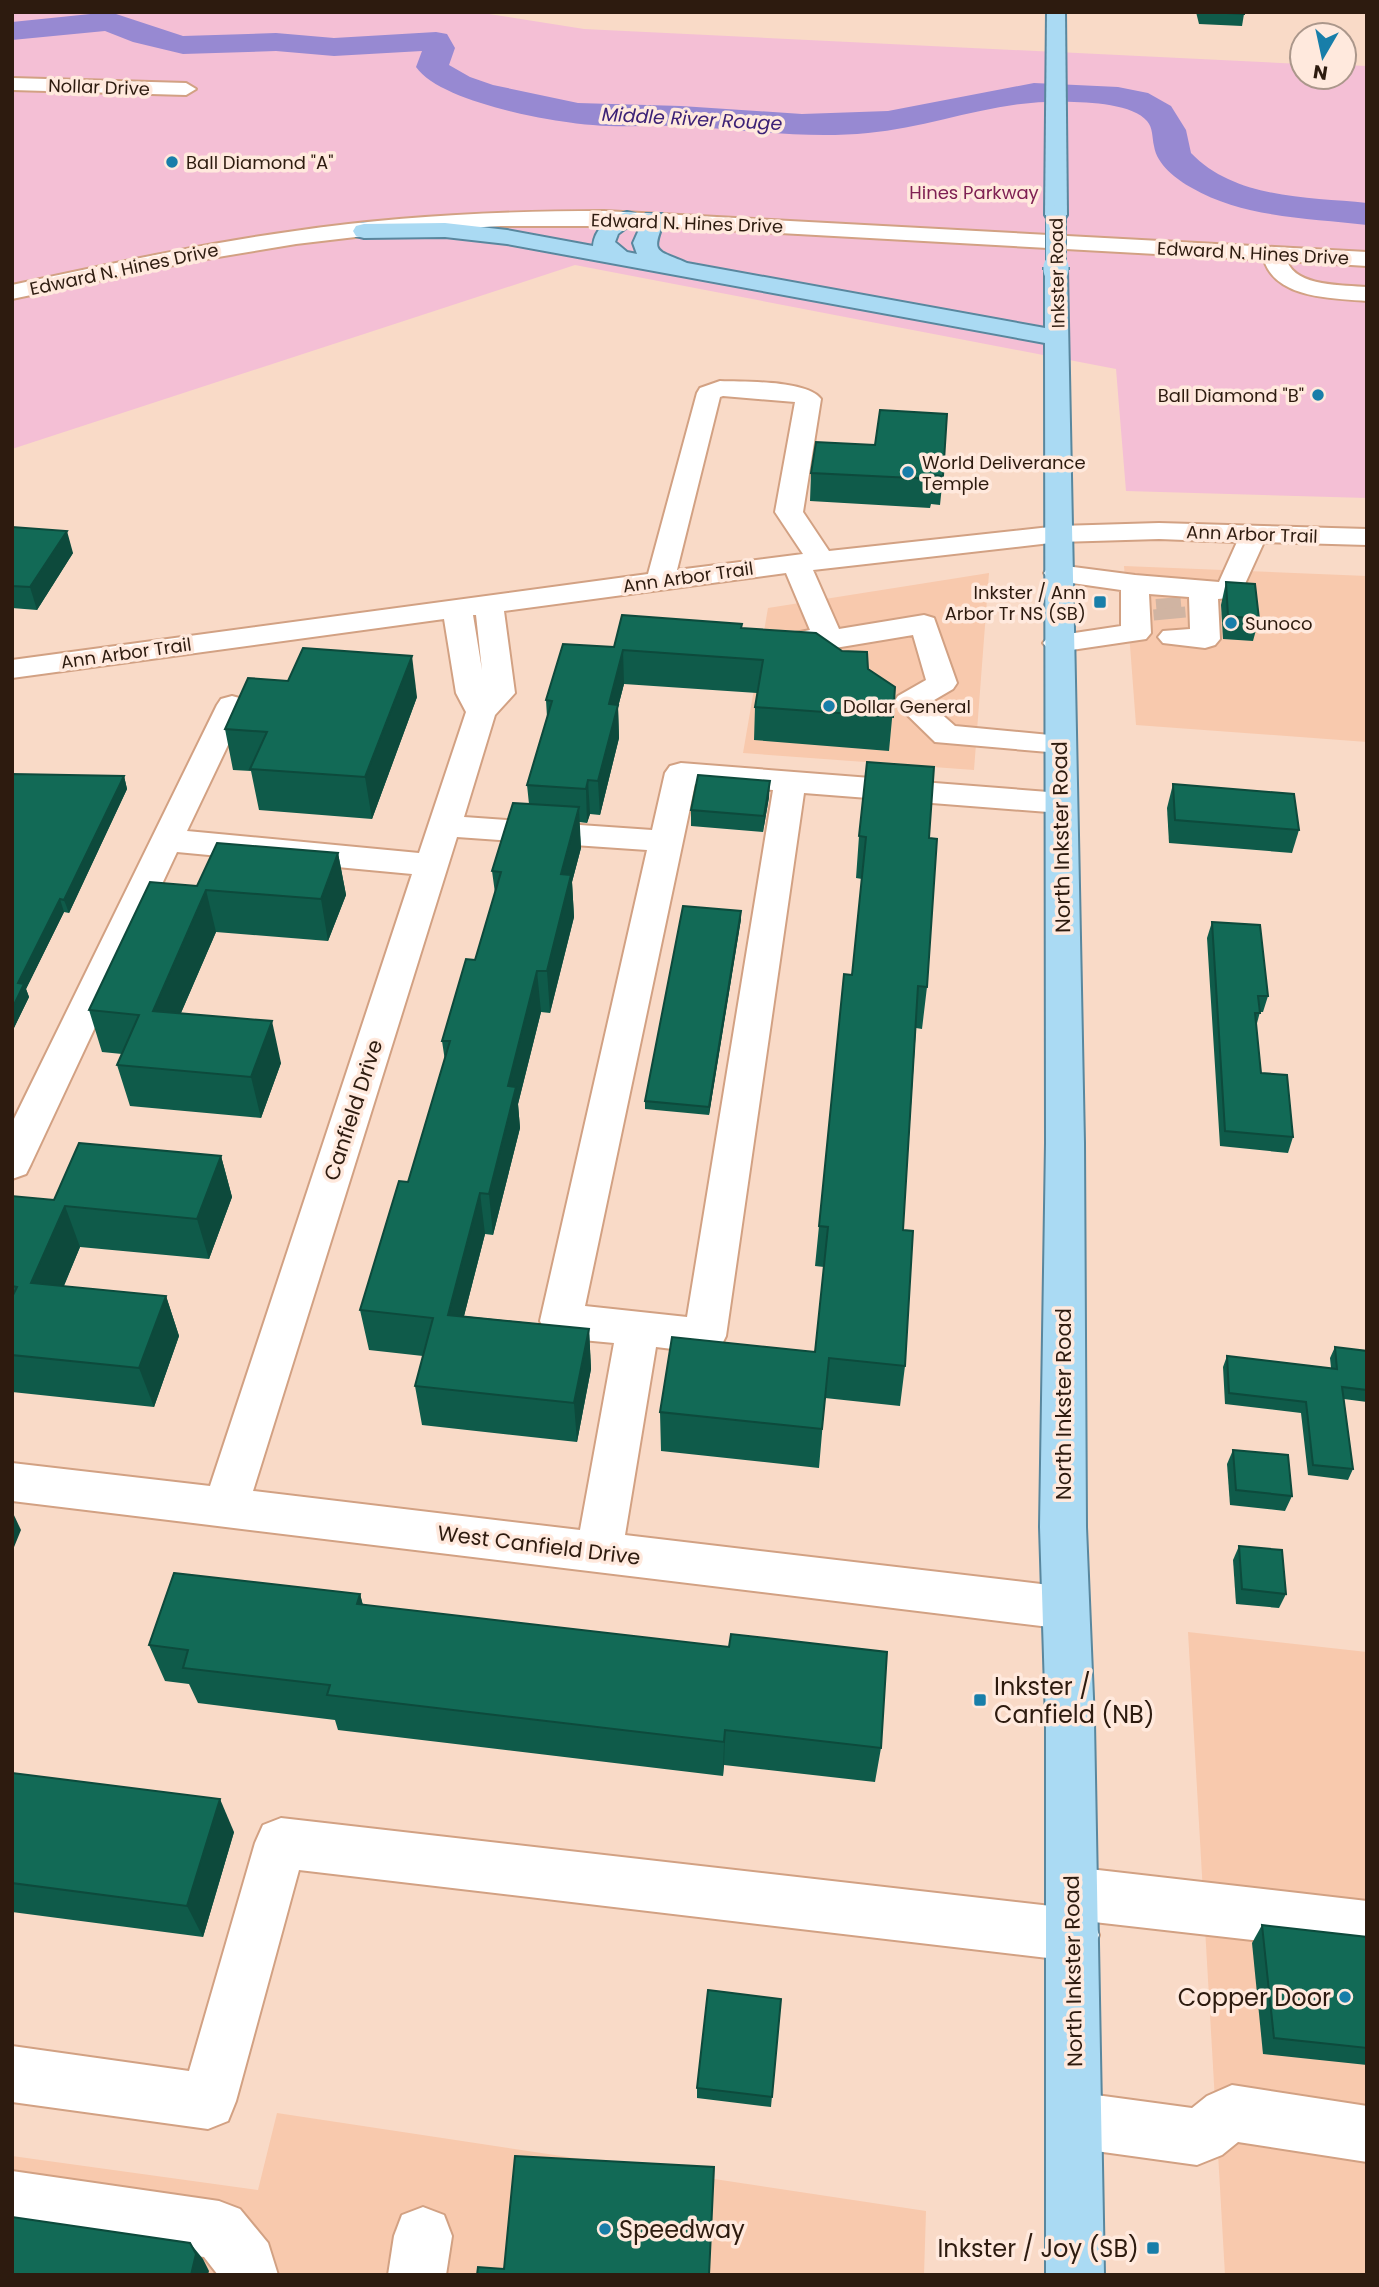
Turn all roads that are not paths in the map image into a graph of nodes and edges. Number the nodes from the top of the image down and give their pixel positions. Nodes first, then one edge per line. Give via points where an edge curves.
1 (1056, 12) edge
2 (12, 84) edge
3 (186, 89) dead end
4 (627, 219) junction
5 (654, 219) junction
6 (364, 231) junction
7 (1274, 256) junction
8 (621, 258) junction
9 (1367, 259) edge
10 (690, 271) junction
11 (12, 292) edge
12 (1367, 294) edge
13 (1058, 338) junction
14 (1059, 534) junction
15 (1254, 534) junction
16 (1367, 537) edge
17 (809, 562) junction
18 (1058, 573) junction
19 (660, 581) junction
20 (1135, 584) junction
21 (1166, 584) junction
22 (1203, 589) junction
23 (489, 604) junction
24 (457, 608) junction
25 (1136, 633) junction
26 (775, 638) edge
27 (829, 639) junction
28 (1058, 643) junction
29 (859, 663) edge
30 (12, 669) edge
31 (232, 705) edge
32 (481, 712) junction
33 (1060, 744) junction
34 (790, 782) junction
35 (1061, 803) junction
36 (444, 826) junction
37 (166, 840) junction
38 (666, 841) junction
39 (432, 865) junction
40 (12, 1164) edge
41 (638, 1328) junction
42 (12, 1482) edge
43 (225, 1508) junction
44 (599, 1552) junction
45 (1066, 1608) junction
46 (1072, 1914) junction
47 (1367, 1927) edge
48 (12, 2074) edge
49 (1074, 2120) junction
50 (1367, 2134) edge
51 (12, 2200) edge
52 (249, 2275) edge
53 (1075, 2275) edge

1 - 13 main road, Inkster Road, bridge
2 - 3 street, Nollar Drive
4 - 5 street, Edward N. Hines Drive
4 - 6 street, Edward N. Hines Drive via 527,220
4 - 8 main road via 608,231 603,241 604,248
5 - 7 street, Edward N. Hines Drive
5 - 10 main road via 646,251
6 - 8 main road via 477,232
6 - 11 street, Edward N. Hines Drive via 249,244
7 - 9 street, Edward N. Hines Drive
7 - 12 street via 1280,272 1289,279
8 - 10 main road
10 - 13 main road
13 - 14 main road, Inkster Road
14 - 17 street, Ann Arbor Trail
14 - 18 main road, North Inkster Road
14 - 21 street, Ann Arbor Trail
15 - 16 street, Ann Arbor Trail
15 - 21 street, Ann Arbor Trail
15 - 22 street via 1229,591
17 - 19 street, Ann Arbor Trail
17 - 19 street via 789,512 808,399 799,394 720,388 709,393
17 - 27 street
18 - 20 street
18 - 28 main road, North Inkster Road
19 - 23 street, Ann Arbor Trail
20 - 21 street
20 - 25 street
21 - 22 street
21 - 22 street via 1205,639
21 - 25 street
23 - 24 street, Ann Arbor Trail
23 - 32 street, Canfield Drive via 500,693
24 - 30 street, Ann Arbor Trail
24 - 32 street via 471,693
25 - 28 street
26 - 27 street
27 - 29 street
27 - 33 street via 924,624 943,683 899,694 946,735
28 - 33 main road, North Inkster Road
31 - 37 street
32 - 36 street, Canfield Drive
33 - 35 main road, North Inkster Road
34 - 35 street
34 - 38 street via 681,774
34 - 41 street via 705,1336
35 - 45 main road, North Inkster Road
36 - 38 street
36 - 39 street, Canfield Drive
37 - 39 street
37 - 40 street
38 - 41 street via 561,1321
39 - 43 street, Canfield Drive
41 - 44 street
42 - 43 street, West Canfield Drive
43 - 44 street, West Canfield Drive
44 - 45 street, West Canfield Drive
45 - 46 main road, North Inkster Road
46 - 47 street
46 - 48 street via 281,1843 208,2101
46 - 49 main road, North Inkster Road
49 - 50 street via 1197,2137 1208,2134 1218,2119 1231,2113
49 - 53 main road, North Inkster Road
51 - 52 street via 219,2230 247,2264

